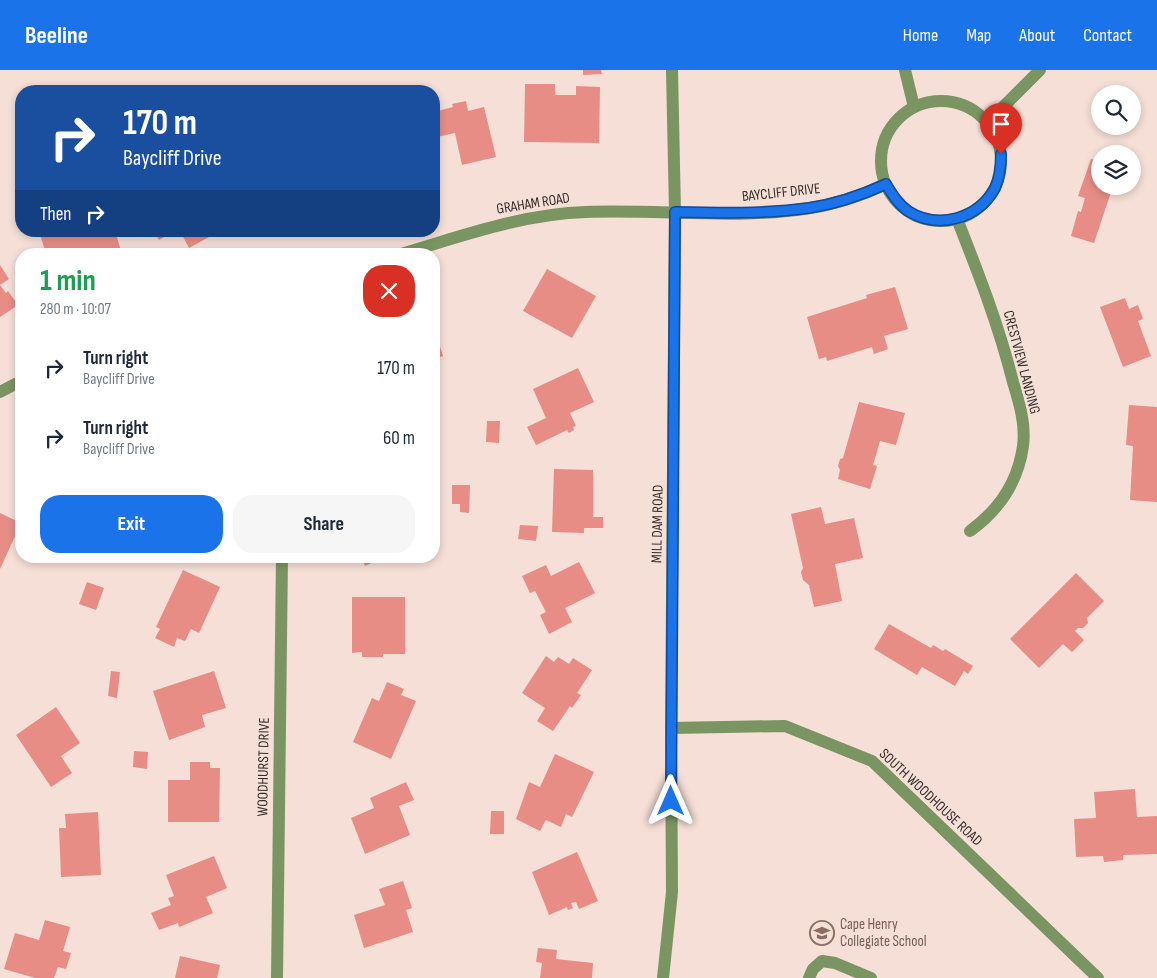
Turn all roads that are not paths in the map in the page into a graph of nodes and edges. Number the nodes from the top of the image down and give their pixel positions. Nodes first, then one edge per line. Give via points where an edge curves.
1 (672, 70) edge
2 (905, 70) edge
3 (1040, 70) edge
4 (914, 107) junction
5 (987, 123) junction
6 (886, 184) junction
7 (675, 212) junction
8 (957, 219) junction
9 (421, 248) edge
10 (15, 384) edge
11 (0, 392) edge
12 (970, 530) dead end
13 (282, 563) edge
14 (671, 728) junction
15 (277, 978) edge
16 (663, 978) edge
17 (809, 978) edge
18 (871, 978) edge
19 (1098, 978) edge

1 - 7 street, MILL DAM ROAD
2 - 4 street
3 - 5 street
4 - 5 street via 929,102 961,104
4 - 6 street via 901,116 885,140 882,170
5 - 8 street via 1001,154 995,187 973,212
6 - 7 street, BAYCLIFF DRIVE via 856,197 810,208 749,213
6 - 8 street via 895,199 923,218
7 - 9 street, GRAHAM ROAD via 584,212 542,216 497,225
7 - 14 street, MILL DAM ROAD
8 - 12 street, CRESTVIEW LANDING via 986,292 1022,415 1023,444 1018,469 1008,492 982,522
10 - 11 street
13 - 15 street, WOODHURST DRIVE
14 - 16 street, MILL DAM ROAD via 672,892
14 - 19 street, SOUTH WOODHOUSE ROAD via 785,726 872,761
17 - 18 street via 812,969 822,961

